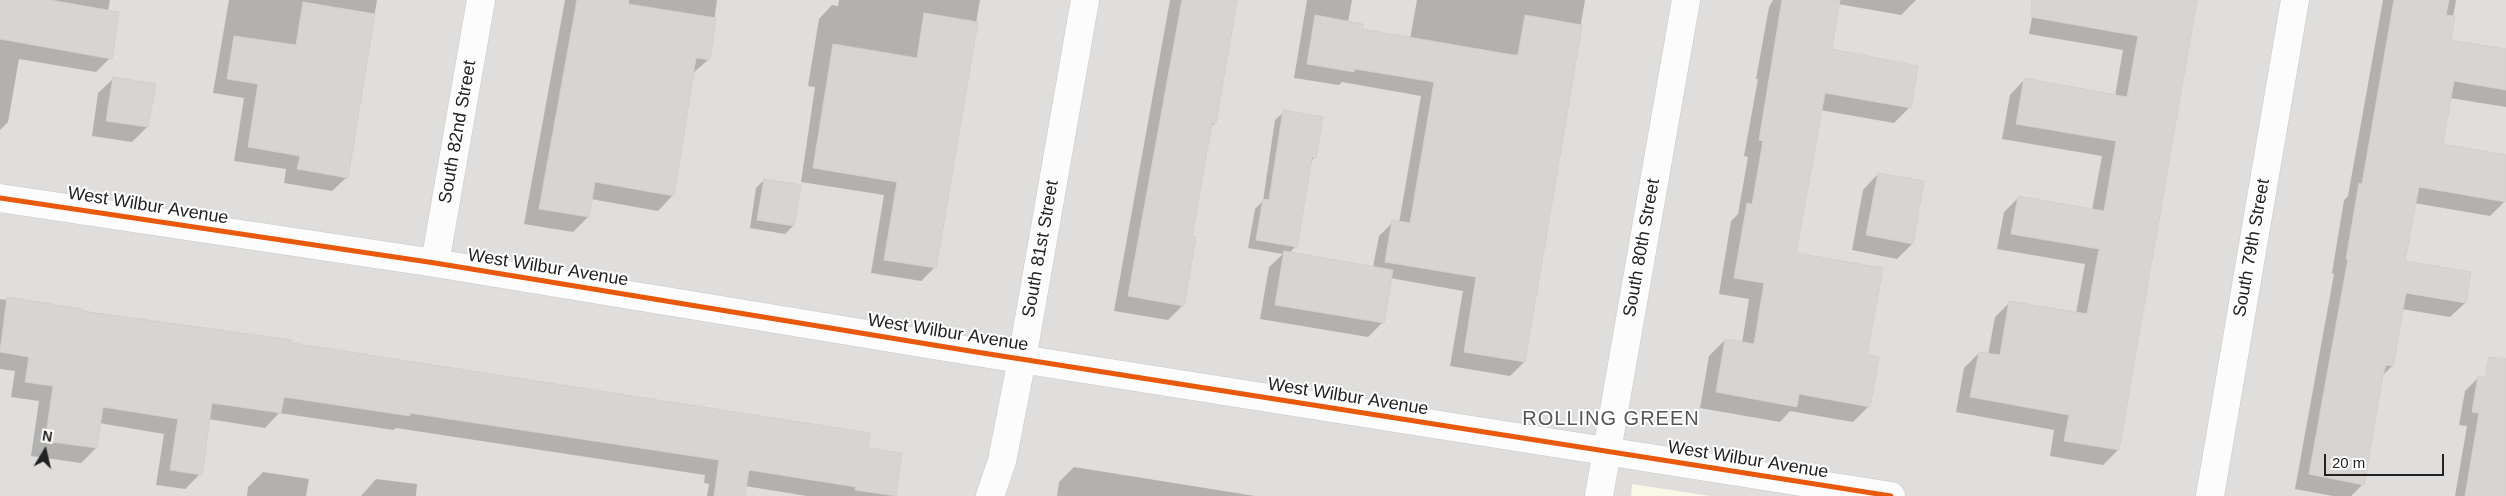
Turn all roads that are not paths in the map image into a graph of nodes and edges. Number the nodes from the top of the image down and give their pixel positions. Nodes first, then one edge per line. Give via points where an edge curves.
1 (481, 0) edge
2 (1085, 0) edge
3 (1686, 0) edge
4 (2295, 0) edge
5 (0, 198) edge
6 (435, 263) junction
7 (1022, 359) junction
8 (1607, 451) junction
9 (990, 496) edge
10 (1599, 496) edge
11 (1891, 496) edge
12 (2210, 496) edge

1 - 6 street, South 82nd Street
2 - 7 street, South 81st Street
3 - 8 street, South 80th Street
4 - 12 street, South 79th Street
5 - 6 street, West Wilbur Avenue
6 - 7 street, West Wilbur Avenue
7 - 8 street, West Wilbur Avenue
7 - 9 street, South 81st Street via 1002,461
8 - 10 street, South 80th Street
8 - 11 street, West Wilbur Avenue

